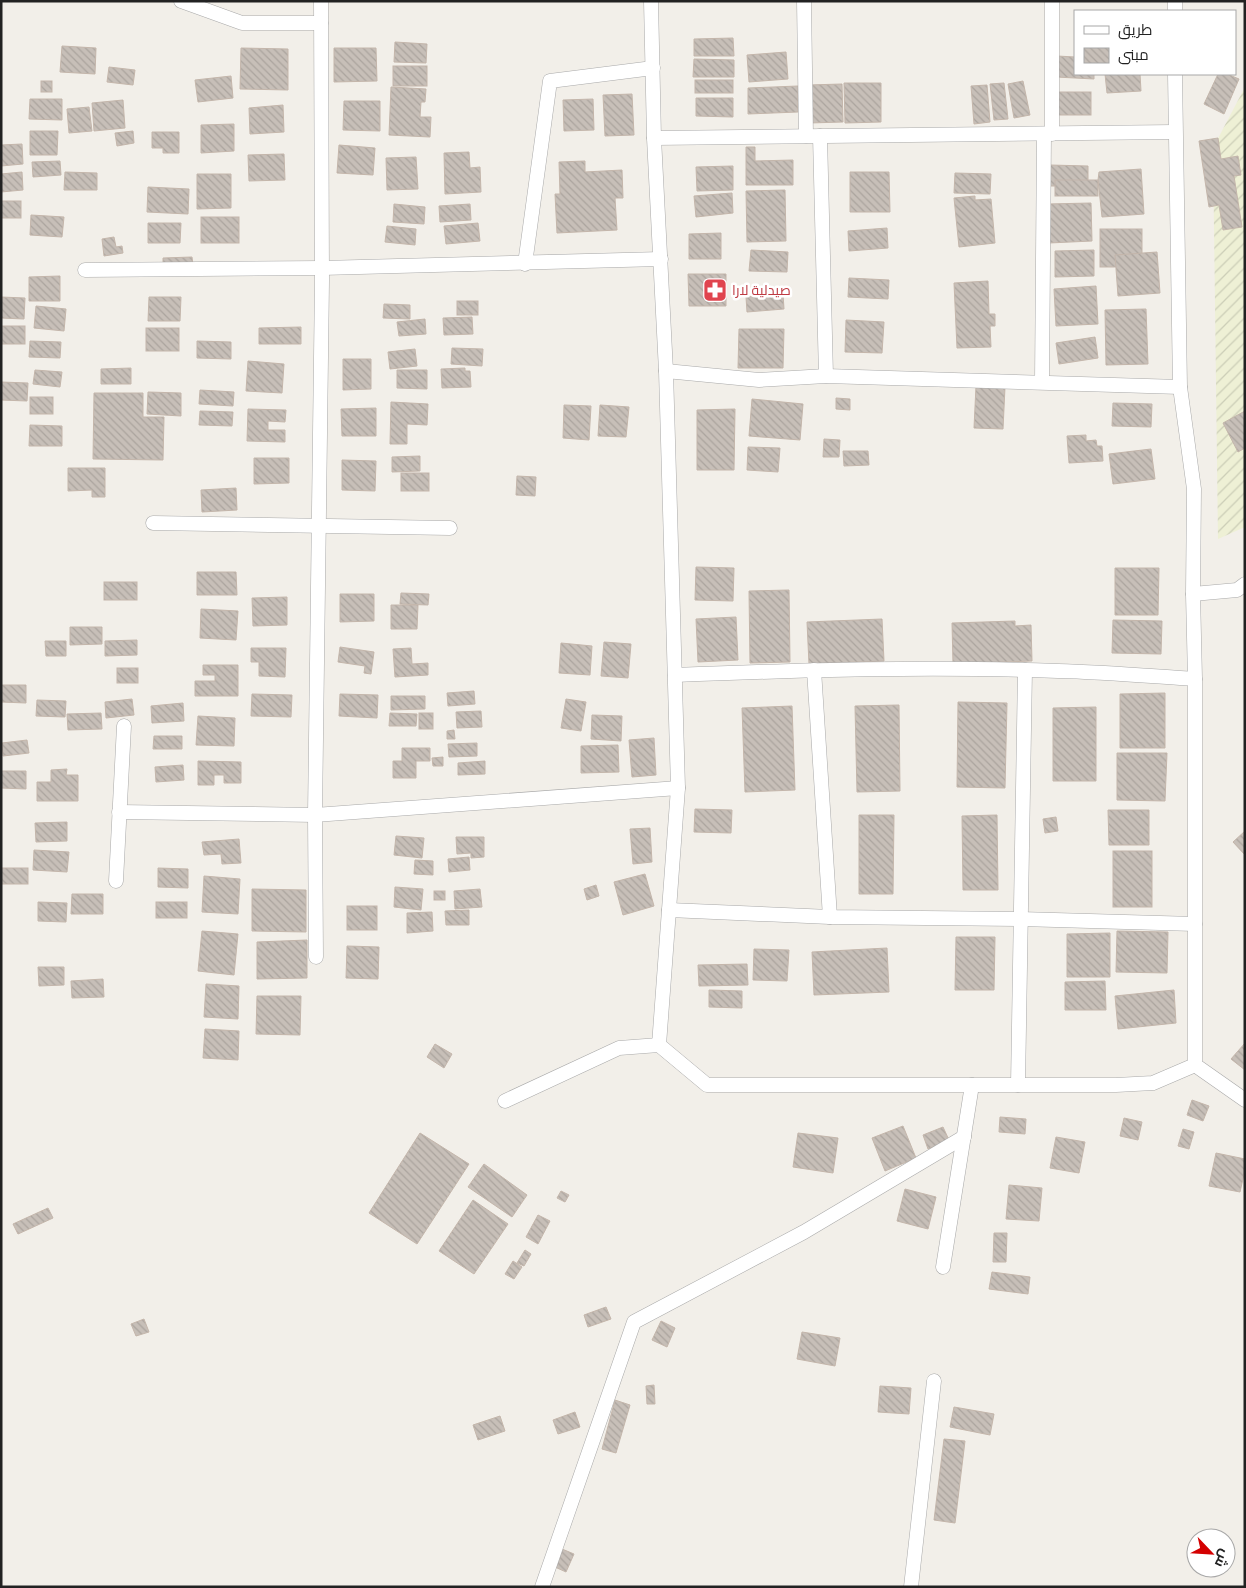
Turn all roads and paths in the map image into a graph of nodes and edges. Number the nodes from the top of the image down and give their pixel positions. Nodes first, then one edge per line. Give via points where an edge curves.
1 (181, 1) edge
2 (321, 1) edge
3 (651, 1) edge
4 (804, 1) edge
5 (1052, 1) edge
6 (321, 23) junction
7 (653, 68) junction
8 (1175, 75) edge
9 (1175, 132) junction
10 (1048, 134) junction
11 (806, 136) junction
12 (820, 136) junction
13 (654, 138) junction
14 (661, 259) junction
15 (525, 264) junction
16 (322, 268) junction
17 (85, 270) dead end
18 (666, 371) junction
19 (826, 376) junction
20 (1042, 382) junction
21 (1180, 387) junction
22 (153, 523) dead end
23 (318, 526) junction
24 (450, 528) dead end
25 (1245, 584) edge
26 (1193, 594) junction
27 (814, 670) junction
28 (1025, 670) junction
29 (675, 675) junction
30 (1195, 679) junction
31 (124, 726) dead end
32 (678, 788) junction
33 (119, 812) junction
34 (315, 814) junction
35 (116, 881) dead end
36 (669, 910) junction
37 (830, 917) junction
38 (1020, 919) junction
39 (1195, 924) junction
40 (316, 957) dead end
41 (659, 1044) junction
42 (1195, 1065) junction
43 (972, 1085) junction
44 (1018, 1085) junction
45 (1245, 1100) edge
46 (505, 1101) dead end
47 (964, 1137) junction
48 (943, 1267) dead end
49 (934, 1381) dead end
50 (542, 1587) edge
51 (910, 1587) edge

1 - 6 street via 242,23
2 - 6 street
3 - 7 street
4 - 11 street
5 - 10 street
6 - 16 street
7 - 13 street
7 - 15 street via 550,81
8 - 9 street
9 - 10 street
9 - 21 street
10 - 12 street
10 - 20 street
11 - 12 street
11 - 13 street
12 - 19 street
13 - 14 street
14 - 15 street
14 - 18 street
15 - 16 street
16 - 17 street
16 - 23 street
18 - 19 street via 759,380
18 - 29 street
19 - 20 street
20 - 21 street
21 - 26 street via 1194,489
22 - 23 street
23 - 24 street
23 - 34 street
25 - 26 street via 1237,590
26 - 30 street
27 - 28 street
27 - 29 street
27 - 37 street
28 - 30 street
28 - 38 street
29 - 32 street
30 - 39 street
31 - 33 street
32 - 34 street
32 - 36 street
33 - 34 street
33 - 35 street
34 - 40 street
36 - 37 street
36 - 41 street
37 - 38 street
38 - 39 street
38 - 44 street
39 - 42 street
41 - 43 street via 706,1085
41 - 46 street via 618,1048
42 - 44 street via 1153,1083
42 - 45 street
43 - 44 street
43 - 47 street
47 - 48 street
47 - 50 street via 804,1232 634,1322
49 - 51 street

